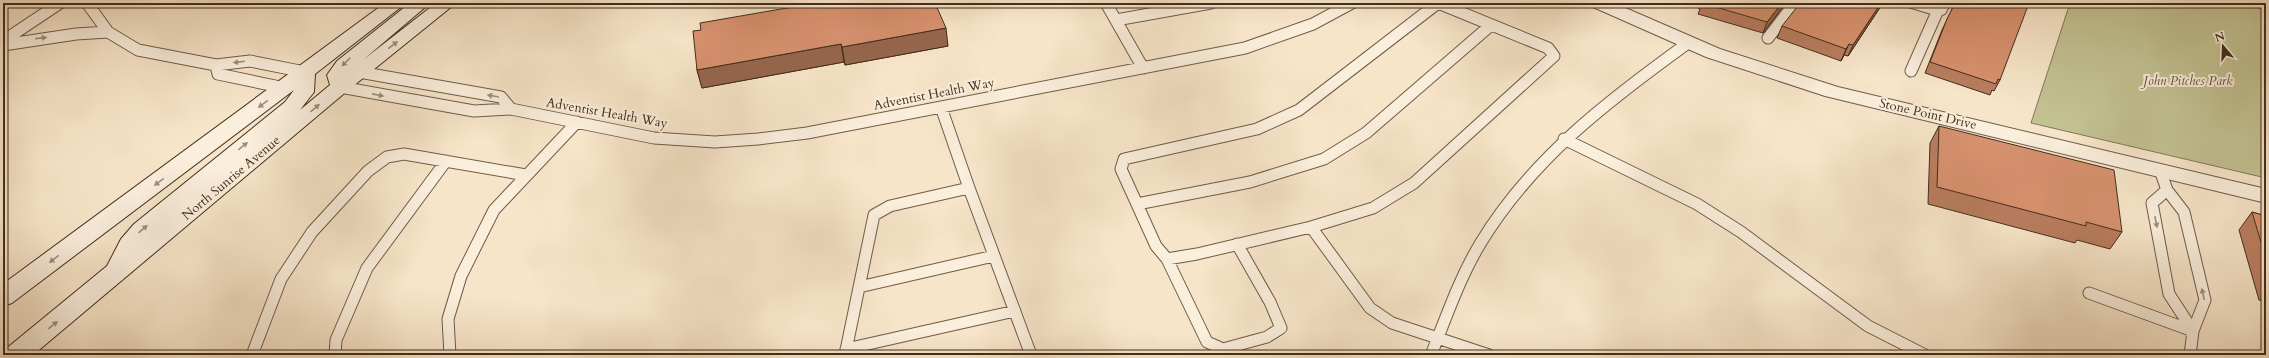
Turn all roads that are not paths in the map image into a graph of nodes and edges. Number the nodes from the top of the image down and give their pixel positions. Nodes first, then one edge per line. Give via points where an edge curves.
1 (60, 3) edge
2 (87, 3) edge
3 (397, 3) edge
4 (421, 3) edge
5 (447, 3) edge
6 (1106, 3) edge
7 (1211, 3) edge
8 (1352, 3) edge
9 (1438, 3) edge
10 (1599, 3) edge
11 (1795, 3) edge
12 (1914, 3) edge
13 (1940, 7) edge
14 (1116, 20) junction
15 (1491, 25) junction
16 (108, 32) junction
17 (1768, 38) dead end
18 (3, 41) edge
19 (1688, 43) junction
20 (3, 45) edge
21 (216, 65) junction
22 (1144, 68) junction
23 (1911, 71) dead end
24 (305, 72) junction
25 (359, 72) junction
26 (340, 87) junction
27 (285, 88) junction
28 (941, 107) junction
29 (511, 109) junction
30 (576, 122) junction
31 (1564, 139) junction
32 (446, 161) junction
33 (2160, 170) junction
34 (526, 175) junction
35 (969, 188) junction
36 (2167, 190) junction
37 (2266, 196) edge
38 (1137, 204) junction
39 (1310, 227) junction
40 (1237, 244) junction
41 (994, 256) junction
42 (1167, 259) junction
43 (116, 274) junction
44 (12, 283) edge
45 (859, 287) junction
46 (2089, 293) dead end
47 (3, 297) edge
48 (1014, 311) junction
49 (2193, 331) junction
50 (1438, 338) junction
51 (845, 352) edge
52 (16, 355) edge
53 (252, 355) edge
54 (335, 355) edge
55 (450, 355) edge
56 (1031, 355) edge
57 (1431, 355) edge
58 (1489, 355) edge
59 (1925, 355) edge
60 (2190, 355) edge

1 - 18 lane
2 - 16 lane
3 - 24 main road
4 -> 26 main road via 344,65 337,75
25 -> 5 main road, North Sunrise Avenue
6 - 14 lane
7 - 14 lane
8 - 22 lane, Adventist Health Way via 1339,12 1296,32 1244,48
9 - 15 lane
9 - 38 lane via 1300,110 1257,129 1124,159 1121,169
10 - 19 main road, Stone Point Drive
11 - 17 lane
12 - 13 main road
13 - 23 lane
14 - 22 lane
15 - 38 lane via 1366,133 1324,159 1250,182
15 - 39 lane via 1548,48 1554,56 1414,183 1373,208
20 -> 16 lane
16 - 21 lane via 138,50
19 - 31 lane via 1611,98
19 - 33 main road, Stone Point Drive via 1750,67 1832,92
24 -> 21 lane via 250,61
21 - 27 lane via 218,74
22 - 28 lane, Adventist Health Way
24 - 27 main road
43 -> 24 main road via 135,236 292,106 304,92
25 - 26 main road, North Sunrise Avenue
29 -> 25 lane via 501,97
26 -> 29 lane, Adventist Health Way via 474,111
43 -> 26 main road, North Sunrise Avenue
27 -> 44 main road
28 - 30 lane, Adventist Health Way via 807,133 715,142 654,138
28 - 35 lane
29 - 30 lane, Adventist Health Way
30 - 34 lane
31 - 50 lane via 1519,187 1480,244 1463,276
31 - 59 lane via 1697,204 1741,232 1868,326
32 - 34 lane
32 - 53 lane via 404,154 387,157 368,171 312,232 281,279
32 - 54 lane via 367,268 336,340
33 - 36 lane
33 - 37 main road, Stone Point Drive
34 - 55 lane via 494,210 461,276 448,319
35 - 41 lane
35 - 45 lane via 890,206 874,215
49 -> 36 lane via 2205,300 2184,212
36 -> 49 lane via 2152,203 2169,294
38 - 42 lane via 1156,246
39 - 40 lane
39 - 50 lane via 1370,308 1392,323
40 - 42 lane
40 - 42 lane via 1270,302 1281,328 1267,337 1223,349 1207,342
41 - 45 lane
41 - 48 lane
52 -> 43 main road, North Sunrise Avenue
44 - 47 main road
45 - 51 lane
46 - 49 lane
48 - 51 lane
48 - 56 lane
49 - 60 lane
50 - 57 lane
50 - 58 lane

